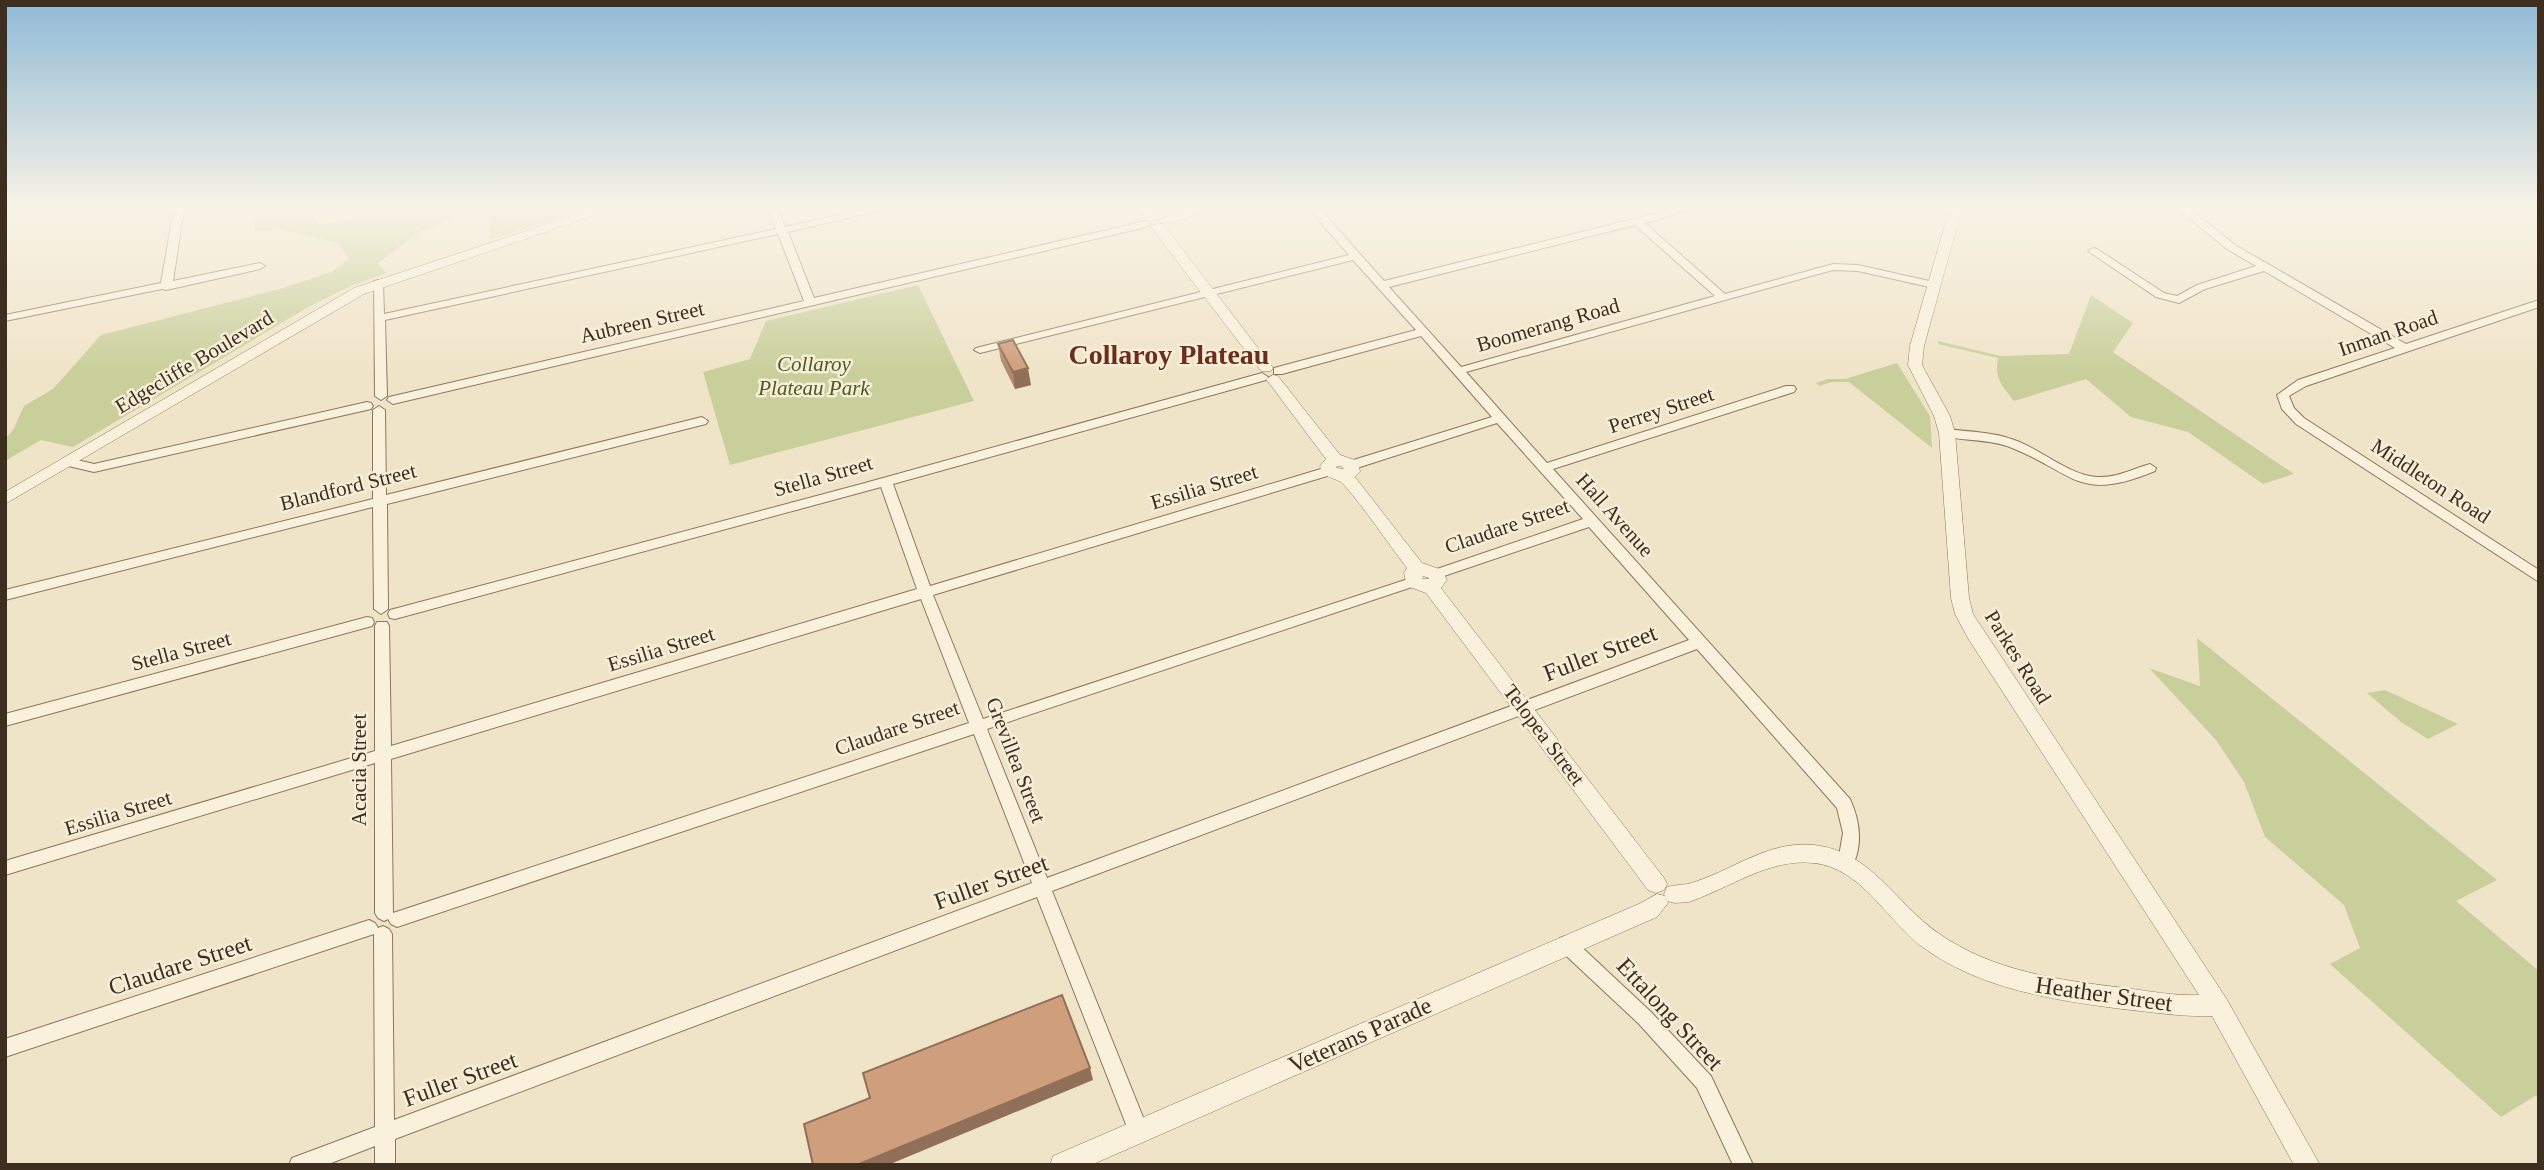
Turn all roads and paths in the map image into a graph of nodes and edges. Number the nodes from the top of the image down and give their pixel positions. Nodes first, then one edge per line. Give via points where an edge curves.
1 (170, 263) edge
2 (441, 263) edge
3 (636, 263) edge
4 (794, 263) edge
5 (972, 263) edge
6 (1185, 263) edge
7 (1330, 263) edge
8 (1362, 263) edge
9 (1473, 263) edge
10 (1684, 263) edge
11 (1940, 263) edge
12 (2111, 263) edge
13 (2258, 263) edge
14 (260, 266) dead end
15 (2265, 267) junction
16 (378, 283) junction
17 (1382, 285) junction
18 (1934, 285) junction
19 (166, 287) junction
20 (1208, 293) junction
21 (1723, 297) junction
22 (810, 302) junction
23 (2539, 303) edge
24 (5, 318) edge
25 (380, 318) junction
26 (1423, 332) junction
27 (2404, 348) junction
28 (980, 350) dead end
29 (1458, 371) junction
30 (1270, 374) junction
31 (1790, 390) dead end
32 (380, 403) junction
33 (1500, 418) junction
34 (702, 421) dead end
35 (2300, 421) joint
36 (1947, 433) junction
37 (69, 462) junction
38 (1340, 468) junction
39 (1544, 468) junction
40 (2150, 468) dead end
41 (885, 481) junction
42 (5, 499) edge
43 (382, 500) junction
44 (1592, 521) junction
45 (2539, 577) edge
46 (1425, 578) junction
47 (925, 592) junction
48 (5, 595) edge
49 (381, 618) junction
50 (1699, 642) junction
51 (1524, 709) junction
52 (5, 720) edge
53 (978, 725) junction
54 (381, 756) junction
55 (1846, 862) junction
56 (5, 868) edge
57 (1042, 889) junction
58 (1662, 894) junction
59 (390, 916) junction
60 (376, 931) junction
61 (1566, 944) junction
62 (2218, 1005) junction
63 (5, 1048) edge
64 (1139, 1132) junction
65 (385, 1133) junction
66 (299, 1165) edge
67 (385, 1165) edge
68 (1062, 1165) edge
69 (1743, 1165) edge
70 (2308, 1165) edge

1 - 19 street
2 - 16 street, Edgecliffe Boulevard
3 - 25 street
4 - 22 street
5 - 22 street, Aubreen Street
6 - 20 street, Telopea Street
7 - 20 street
8 - 17 street, Hall Avenue
9 - 17 street
10 - 21 street
11 - 18 street, Parkes Road
12 - 15 street via 2160,295 2179,300 2201,287
13 - 15 street
14 - 19 street
15 - 27 street
16 - 25 street, Acacia Street
16 - 37 street, Edgecliffe Boulevard via 326,308
17 - 26 street, Hall Avenue
18 - 21 street, Boomerang Road via 1833,267
18 - 36 street, Parkes Road via 1915,365
19 - 24 street
20 - 28 street
20 - 30 street, Telopea Street
21 - 29 street, Boomerang Road
22 - 32 street, Aubreen Street
23 - 27 street, Inman Road
25 - 32 street, Acacia Street
26 - 29 street, Hall Avenue
26 - 30 street, Stella Street
27 - 35 street, Inman Road via 2287,390 2284,402
29 - 33 street, Hall Avenue
30 - 38 street, Telopea Street
30 - 41 street, Stella Street
31 - 39 street, Perrey Street
32 - 37 street, Aubreen Street via 94,468
32 - 43 street, Acacia Street
33 - 38 street, Essilia Street
33 - 39 street, Hall Avenue
34 - 43 street, Blandford Street
35 - 45 street, Middleton Road
36 - 40 street via 2017,445 2094,483 2127,480
36 - 62 street, Parkes Road via 1964,614
37 - 42 street, Edgecliffe Boulevard
38 - 46 street, Telopea Street
38 - 47 street, Essilia Street
39 - 44 street, Hall Avenue
41 - 47 street, Grevillea Street
41 - 49 street, Stella Street
43 - 48 street, Blandford Street
43 - 49 street, Acacia Street
44 - 46 street, Claudare Street
44 - 50 street, Hall Avenue
46 - 51 street, Telopea Street
46 - 53 street, Claudare Street
47 - 53 street, Grevillea Street
47 - 54 street, Essilia Street
49 - 52 street, Stella Street
49 - 54 street, Acacia Street
50 - 51 street, Fuller Street
50 - 55 street, Hall Avenue via 1844,804 1852,822
51 - 57 street, Fuller Street
51 - 58 street, Telopea Street
53 - 57 street, Grevillea Street
53 - 59 street, Claudare Street
54 - 56 street, Essilia Street
54 - 59 street, Acacia Street
55 - 58 street, Veterans Parade via 1800,851 1689,893
55 - 62 street, Heather Street via 1929,939 2015,980 2049,989 2185,1006
57 - 64 street, Grevillea Street
57 - 65 street, Fuller Street
58 - 61 street, Veterans Parade via 1649,909
59 - 60 street via 372,921
60 - 63 street, Claudare Street
60 - 65 street
61 - 64 street, Veterans Parade
61 - 69 street, Ettalong Street via 1645,1018 1704,1082
62 - 70 street
64 - 68 street, Veterans Parade
65 - 66 street, Fuller Street
65 - 67 street

